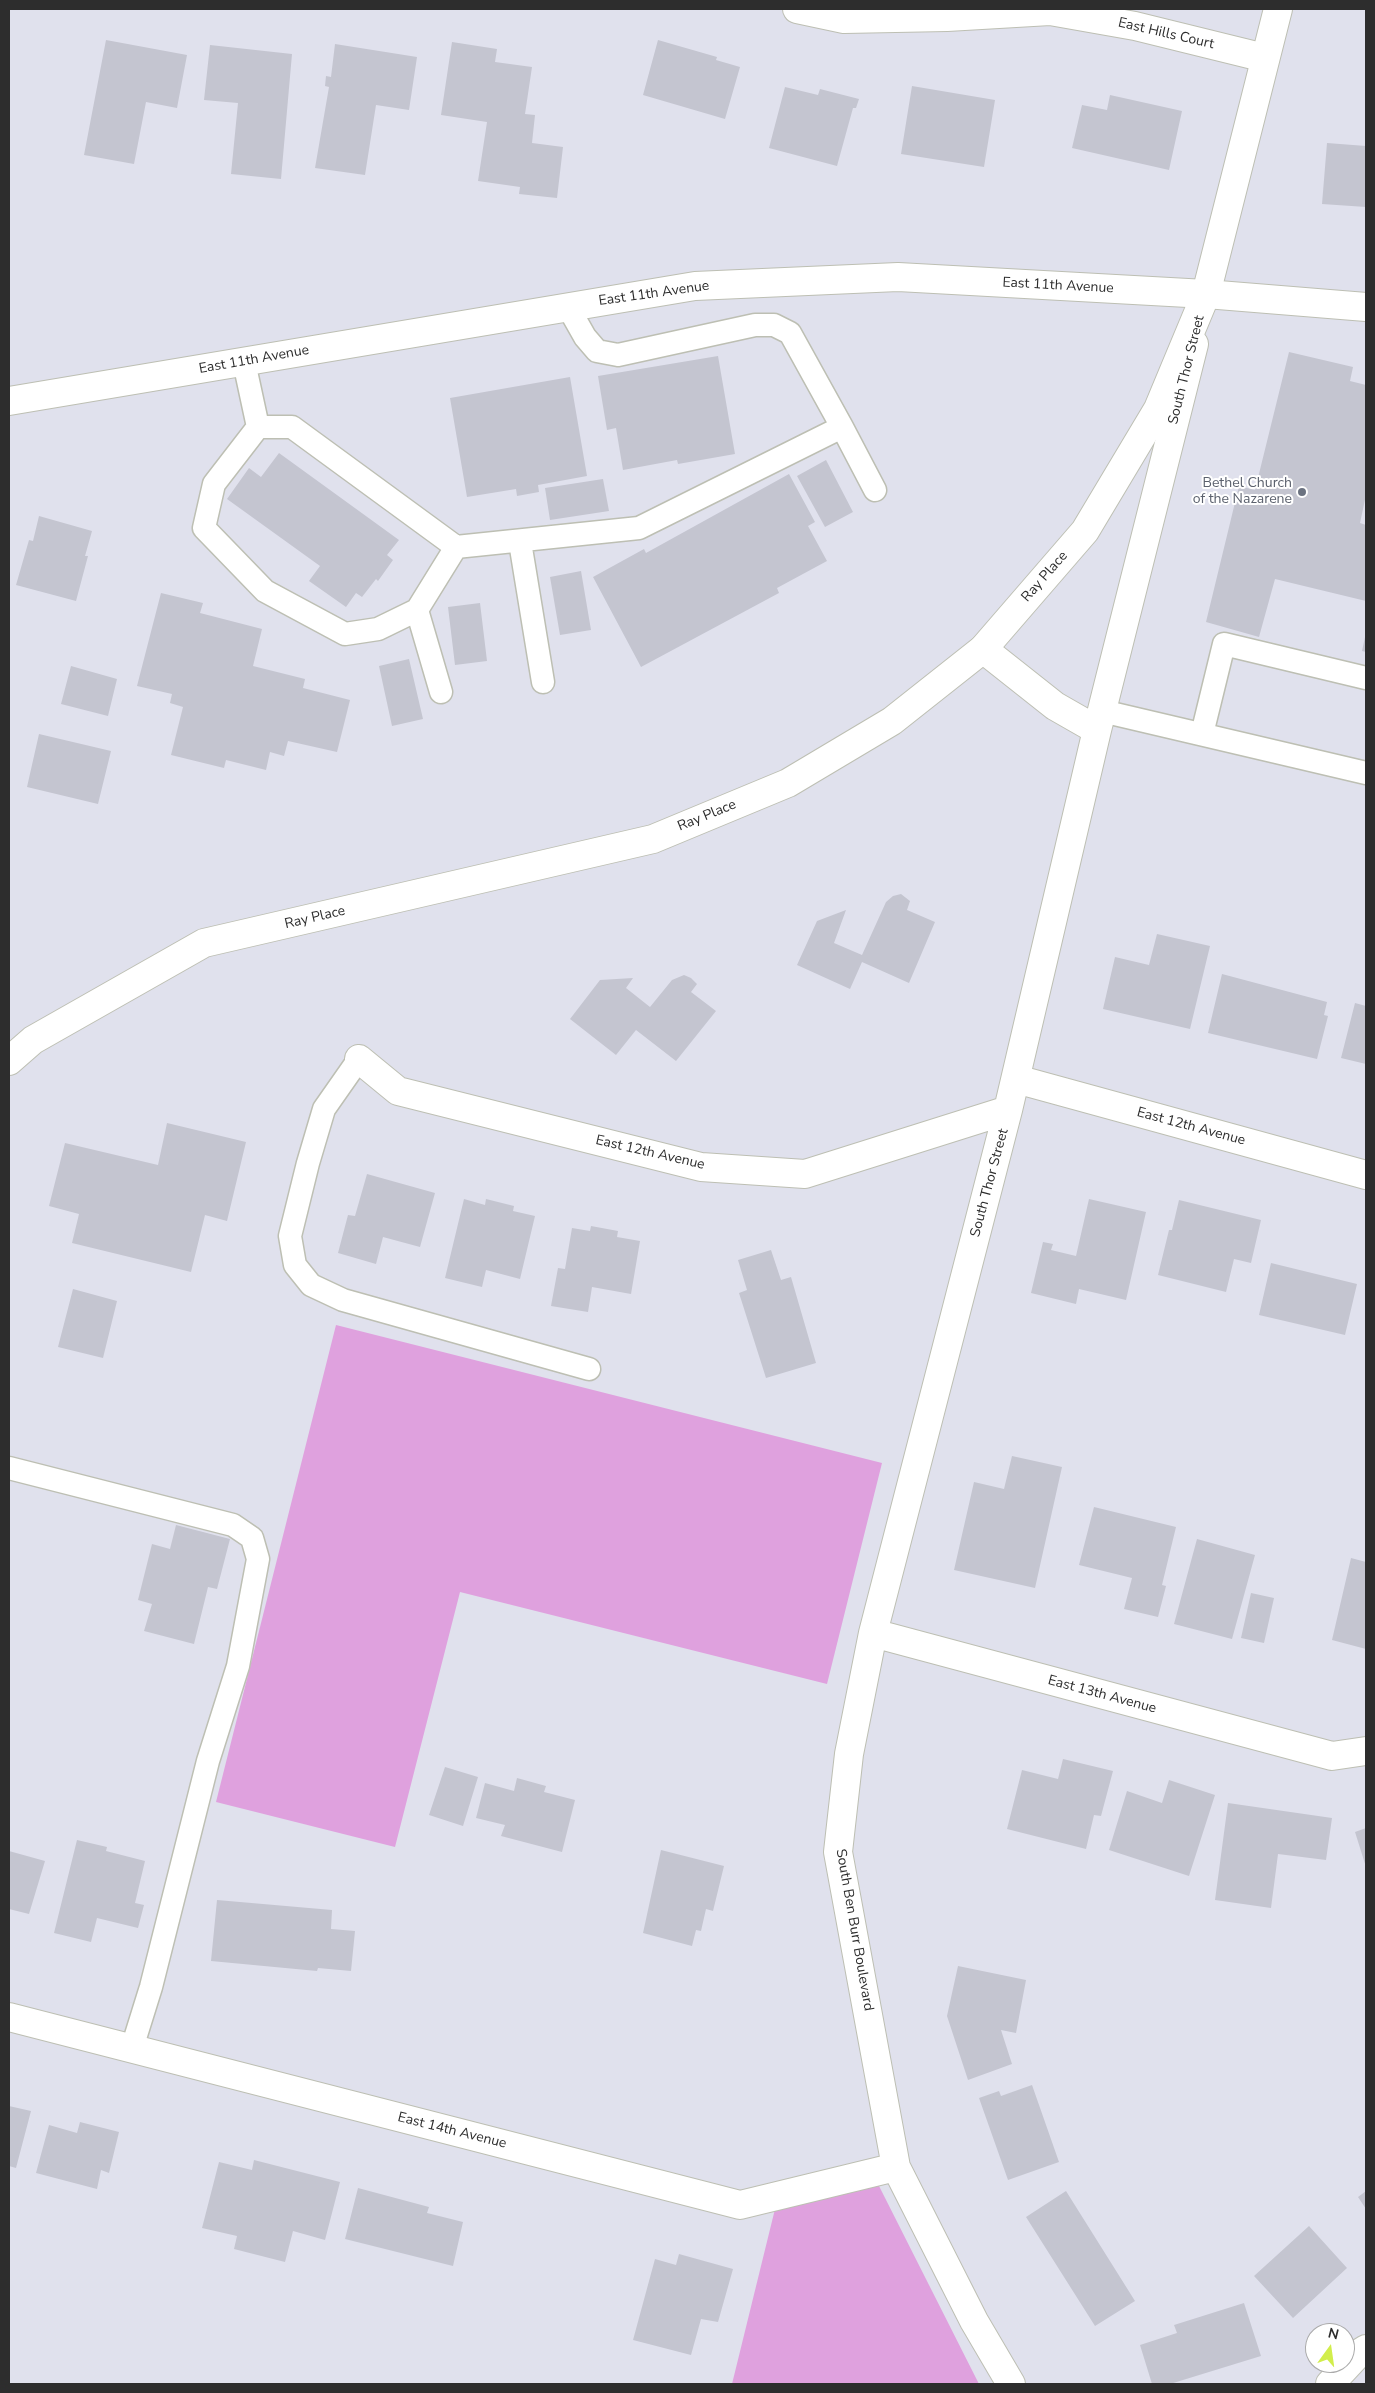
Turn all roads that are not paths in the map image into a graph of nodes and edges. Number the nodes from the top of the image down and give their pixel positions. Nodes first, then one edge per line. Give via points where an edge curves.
1 (797, 9) edge
2 (1278, 9) edge
3 (1265, 58) junction
4 (1206, 294) junction
5 (568, 307) junction
6 (1366, 307) edge
7 (244, 362) junction
8 (9, 401) edge
9 (258, 427) junction
10 (842, 427) junction
11 (875, 490) dead end
12 (520, 542) junction
13 (456, 547) junction
14 (416, 610) junction
15 (983, 648) junction
16 (1366, 678) edge
17 (543, 682) dead end
18 (440, 692) dead end
19 (1099, 721) junction
20 (1202, 734) junction
21 (1366, 773) edge
22 (358, 1059) joint
23 (9, 1060) edge
24 (1016, 1079) junction
25 (1008, 1110) junction
26 (1366, 1175) edge
27 (589, 1369) dead end
28 (9, 1468) edge
29 (873, 1633) junction
30 (1366, 1751) edge
31 (9, 2016) edge
32 (132, 2048) junction
33 (896, 2166) junction
34 (1366, 2349) edge
35 (1011, 2384) edge
36 (1330, 2384) edge

1 - 3 street, East Hills Court via 844,19 947,18 1050,11 1135,26
2 - 3 street, South Thor Street
3 - 4 street, South Thor Street
4 - 5 street, East 11th Avenue via 898,277 695,286
4 - 6 street, East 11th Avenue
4 - 15 street, Ray Place via 1158,409 1085,531
4 - 19 street, South Thor Street
5 - 7 street, East 11th Avenue
5 - 10 lane via 597,351 618,355 755,325 774,325 790,333
7 - 8 street, East 11th Avenue
7 - 9 lane
9 - 13 lane via 292,427
9 - 14 lane via 214,484 204,528 265,591 345,634 378,630
10 - 11 lane
10 - 12 lane via 639,528
12 - 13 lane
12 - 17 lane
13 - 14 lane
14 - 18 lane
15 - 19 street via 1055,706
15 - 23 street, Ray Place via 892,721 788,783 654,838 204,943 33,1040
16 - 20 lane via 1224,644
19 - 20 lane
19 - 24 street, South Thor Street
20 - 21 lane
22 - 25 street, East 12th Avenue via 398,1090 701,1167 805,1174
22 - 27 lane via 324,1109 290,1236 295,1265 311,1285 344,1300
24 - 25 street, South Thor Street
24 - 26 street, East 12th Avenue
25 - 29 street, South Thor Street
28 - 32 lane via 233,1525 252,1538 258,1559 238,1666 208,1761 151,1988
29 - 30 street, East 13th Avenue via 1332,1756
29 - 33 street, South Ben Burr Boulevard via 849,1754 838,1852
31 - 32 street, East 14th Avenue
32 - 33 street, East 14th Avenue via 740,2205
33 - 35 street, South Ben Burr Boulevard via 974,2321
34 - 36 street

